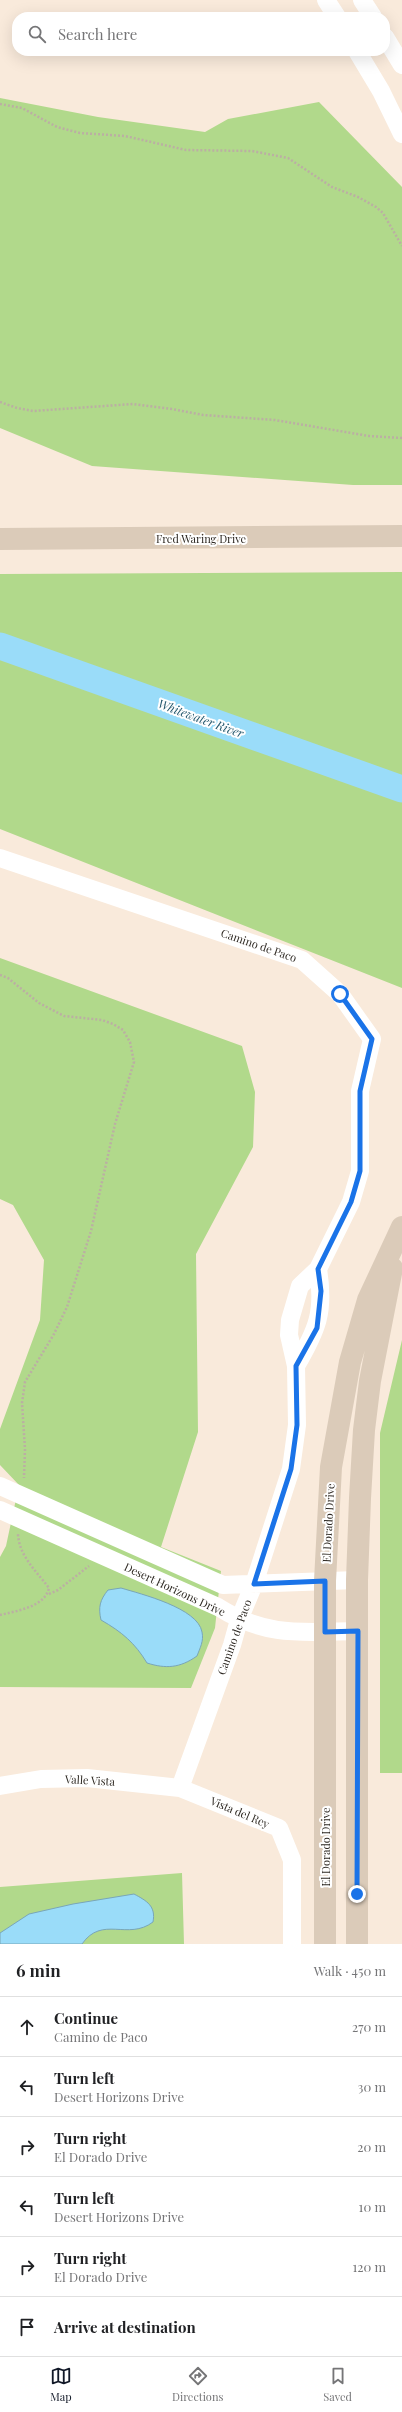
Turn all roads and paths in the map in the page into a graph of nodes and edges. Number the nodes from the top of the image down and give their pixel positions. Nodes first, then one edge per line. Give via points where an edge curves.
1 (326, 0) edge
2 (362, 0) edge
3 (334, 12) edge
4 (370, 12) edge
5 (390, 45) edge
6 (360, 56) edge
7 (402, 65) edge
8 (0, 104) edge
9 (402, 134) edge
10 (402, 246) edge
11 (0, 402) edge
12 (402, 438) edge
13 (402, 536) edge
14 (0, 539) edge
15 (0, 858) edge
16 (0, 974) edge
17 (401, 1231) edge
18 (318, 1269) junction
19 (296, 1366) junction
20 (24, 1479) dead end
21 (0, 1486) edge
22 (0, 1510) edge
23 (18, 1527) dead end
24 (99, 1554) junction
25 (357, 1580) junction
26 (325, 1581) junction
27 (254, 1584) junction
28 (48, 1594) junction
29 (0, 1615) edge
30 (239, 1620) junction
31 (358, 1631) junction
32 (325, 1632) junction
33 (0, 1786) edge
34 (180, 1788) junction
35 (292, 1944) edge
36 (325, 1944) edge
37 (357, 1944) edge

1 - 3 street
2 - 4 street
5 - 7 street
6 - 9 street
8 - 10 path via 22,108 57,128 80,133 125,136 186,150 252,151 273,153 288,158 332,187 376,207 383,213
11 - 12 path via 33,411 133,404 172,408 203,415 275,420 369,436
13 - 14 main road, Fred Waring Drive
15 - 18 street, Camino de Paco via 302,960 340,994 372,1039 360,1091 360,1171 351,1202
16 - 20 path via 58,1014 114,1024 123,1030 134,1054 133,1067 115,1124 92,1231 67,1307 25,1382 22,1403
17 - 25 main road, El Dorado Drive via 370,1381 364,1430
17 - 26 main road, El Dorado Drive via 368,1300 350,1362 331,1467
18 - 19 street, Camino de Paco via 321,1291 317,1328
18 - 19 street, Camino de Paco via 300,1286 290,1320 289,1335
19 - 27 street, Camino de Paco via 297,1425 291,1469
21 - 27 street, Desert Horizons Drive via 222,1585
22 - 24 street, Desert Horizons Drive
23 - 28 path via 18,1545 49,1588
24 - 28 path via 86,1570
24 - 30 street, Desert Horizons Drive via 218,1607
25 - 26 street, Desert Horizons Drive
25 - 31 main road, El Dorado Drive
26 - 27 street, Desert Horizons Drive
26 - 32 main road, El Dorado Drive
27 - 30 street, Camino de Paco
28 - 29 path via 40,1602
30 - 32 street, Desert Horizons Drive via 279,1632
30 - 34 street, Camino de Paco
31 - 32 street, Desert Horizons Drive
31 - 37 main road, El Dorado Drive
32 - 36 main road, El Dorado Drive
33 - 34 street, Valle Vista via 42,1779 87,1778
34 - 35 street, Vista del Rey via 279,1828 292,1860

